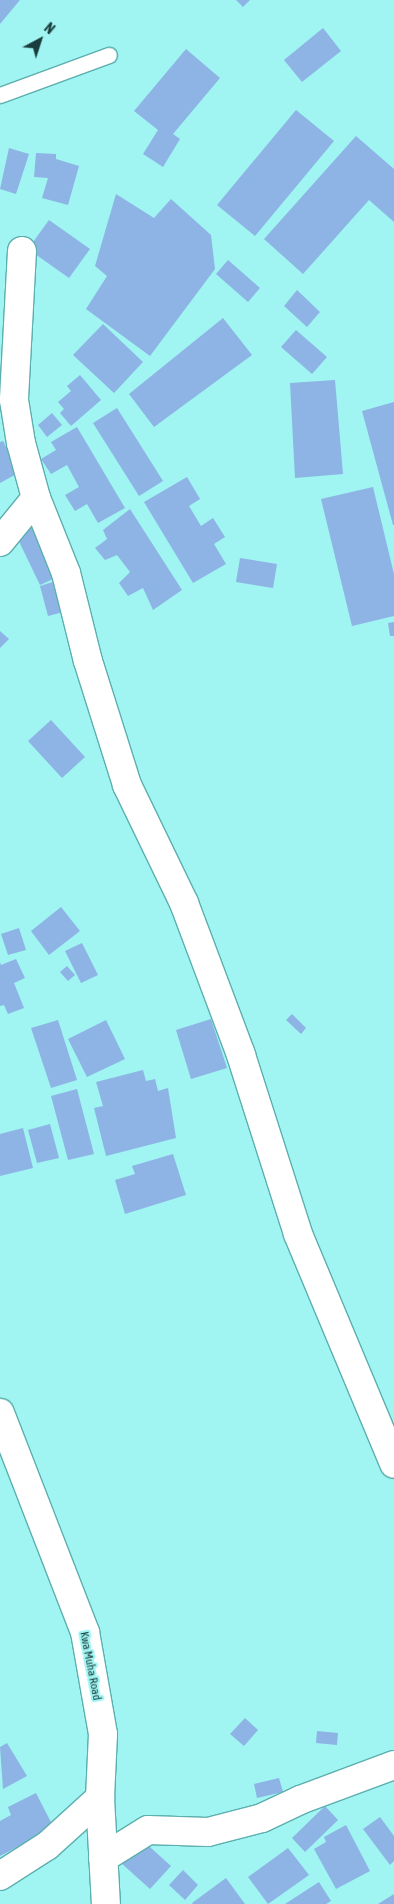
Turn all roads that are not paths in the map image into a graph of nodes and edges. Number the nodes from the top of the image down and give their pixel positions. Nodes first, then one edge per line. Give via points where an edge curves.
1 (109, 55) dead end
2 (0, 95) edge
3 (22, 251) dead end
4 (36, 498) junction
5 (0, 542) edge
6 (0, 1413) edge
7 (388, 1435) edge
8 (394, 1464) edge
9 (394, 1765) edge
10 (100, 1798) junction
11 (103, 1858) junction
12 (0, 1876) edge
13 (106, 1904) edge

1 - 2 lane
3 - 4 street via 14,400 21,443
4 - 5 street
4 - 7 street via 66,573 88,661 127,785 184,903 241,1055 298,1234
6 - 10 street, Kwa Muha Road via 85,1632 103,1734
7 - 8 street
9 - 11 street via 300,1800 262,1818 208,1832 148,1830
10 - 11 street, Kwa Muha Road
10 - 12 street via 47,1846
11 - 13 street, Kwa Muha Road

